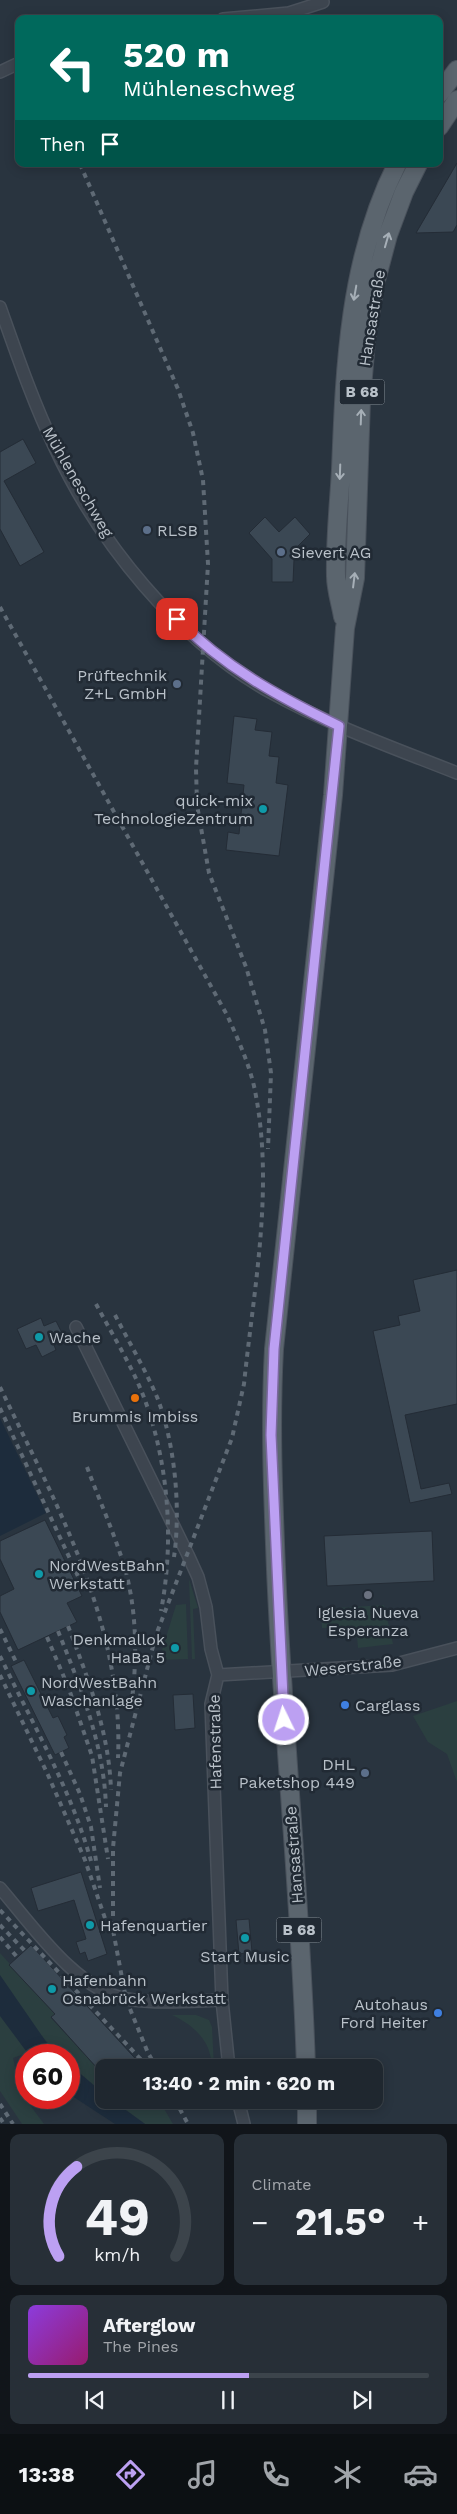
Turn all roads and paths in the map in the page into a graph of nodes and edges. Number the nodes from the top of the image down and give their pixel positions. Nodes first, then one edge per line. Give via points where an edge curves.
1 (323, 2) dead end
2 (267, 15) edge
3 (15, 66) edge
4 (457, 70) edge
5 (0, 72) edge
6 (443, 89) edge
7 (457, 100) edge
8 (443, 121) edge
9 (396, 167) edge
10 (416, 167) edge
11 (0, 307) edge
12 (345, 628) junction
13 (339, 726) junction
14 (457, 773) edge
15 (76, 1327) dead end
16 (457, 1648) edge
17 (280, 1672) junction
18 (218, 1674) junction
19 (0, 1888) edge
20 (222, 2000) junction
21 (229, 2059) edge
22 (306, 2059) edge
23 (240, 2109) edge
24 (307, 2109) edge
25 (244, 2124) edge
26 (308, 2124) edge

1 - 2 street via 289,13
3 - 5 street
4 - 6 main road
7 - 8 main road
9 -> 12 main road, Hansastraße / B 68 via 369,235 357,285 344,383 336,578
12 -> 10 main road, Hansastraße / B 68 via 354,578 366,340 375,284 388,235
11 - 13 street, Mühleneschweg via 55,450 94,519 138,579 188,630 229,665 268,691
12 - 13 main road, Hansastraße / B 68
13 - 14 street, Mühleneschweg
13 - 17 main road, Hansastraße / B 68 via 274,1349 271,1435
15 - 18 street, Hafenstraße via 198,1577
16 - 17 street, Weserstraße via 392,1665
17 - 18 street, Weserstraße
17 - 22 main road, Hansastraße / B 68
18 - 20 street, Hafenstraße via 211,1704
19 - 20 street via 86,1982 109,1995 149,2002
20 - 21 street, Hafenstraße
23 - 25 street
24 - 26 main road

